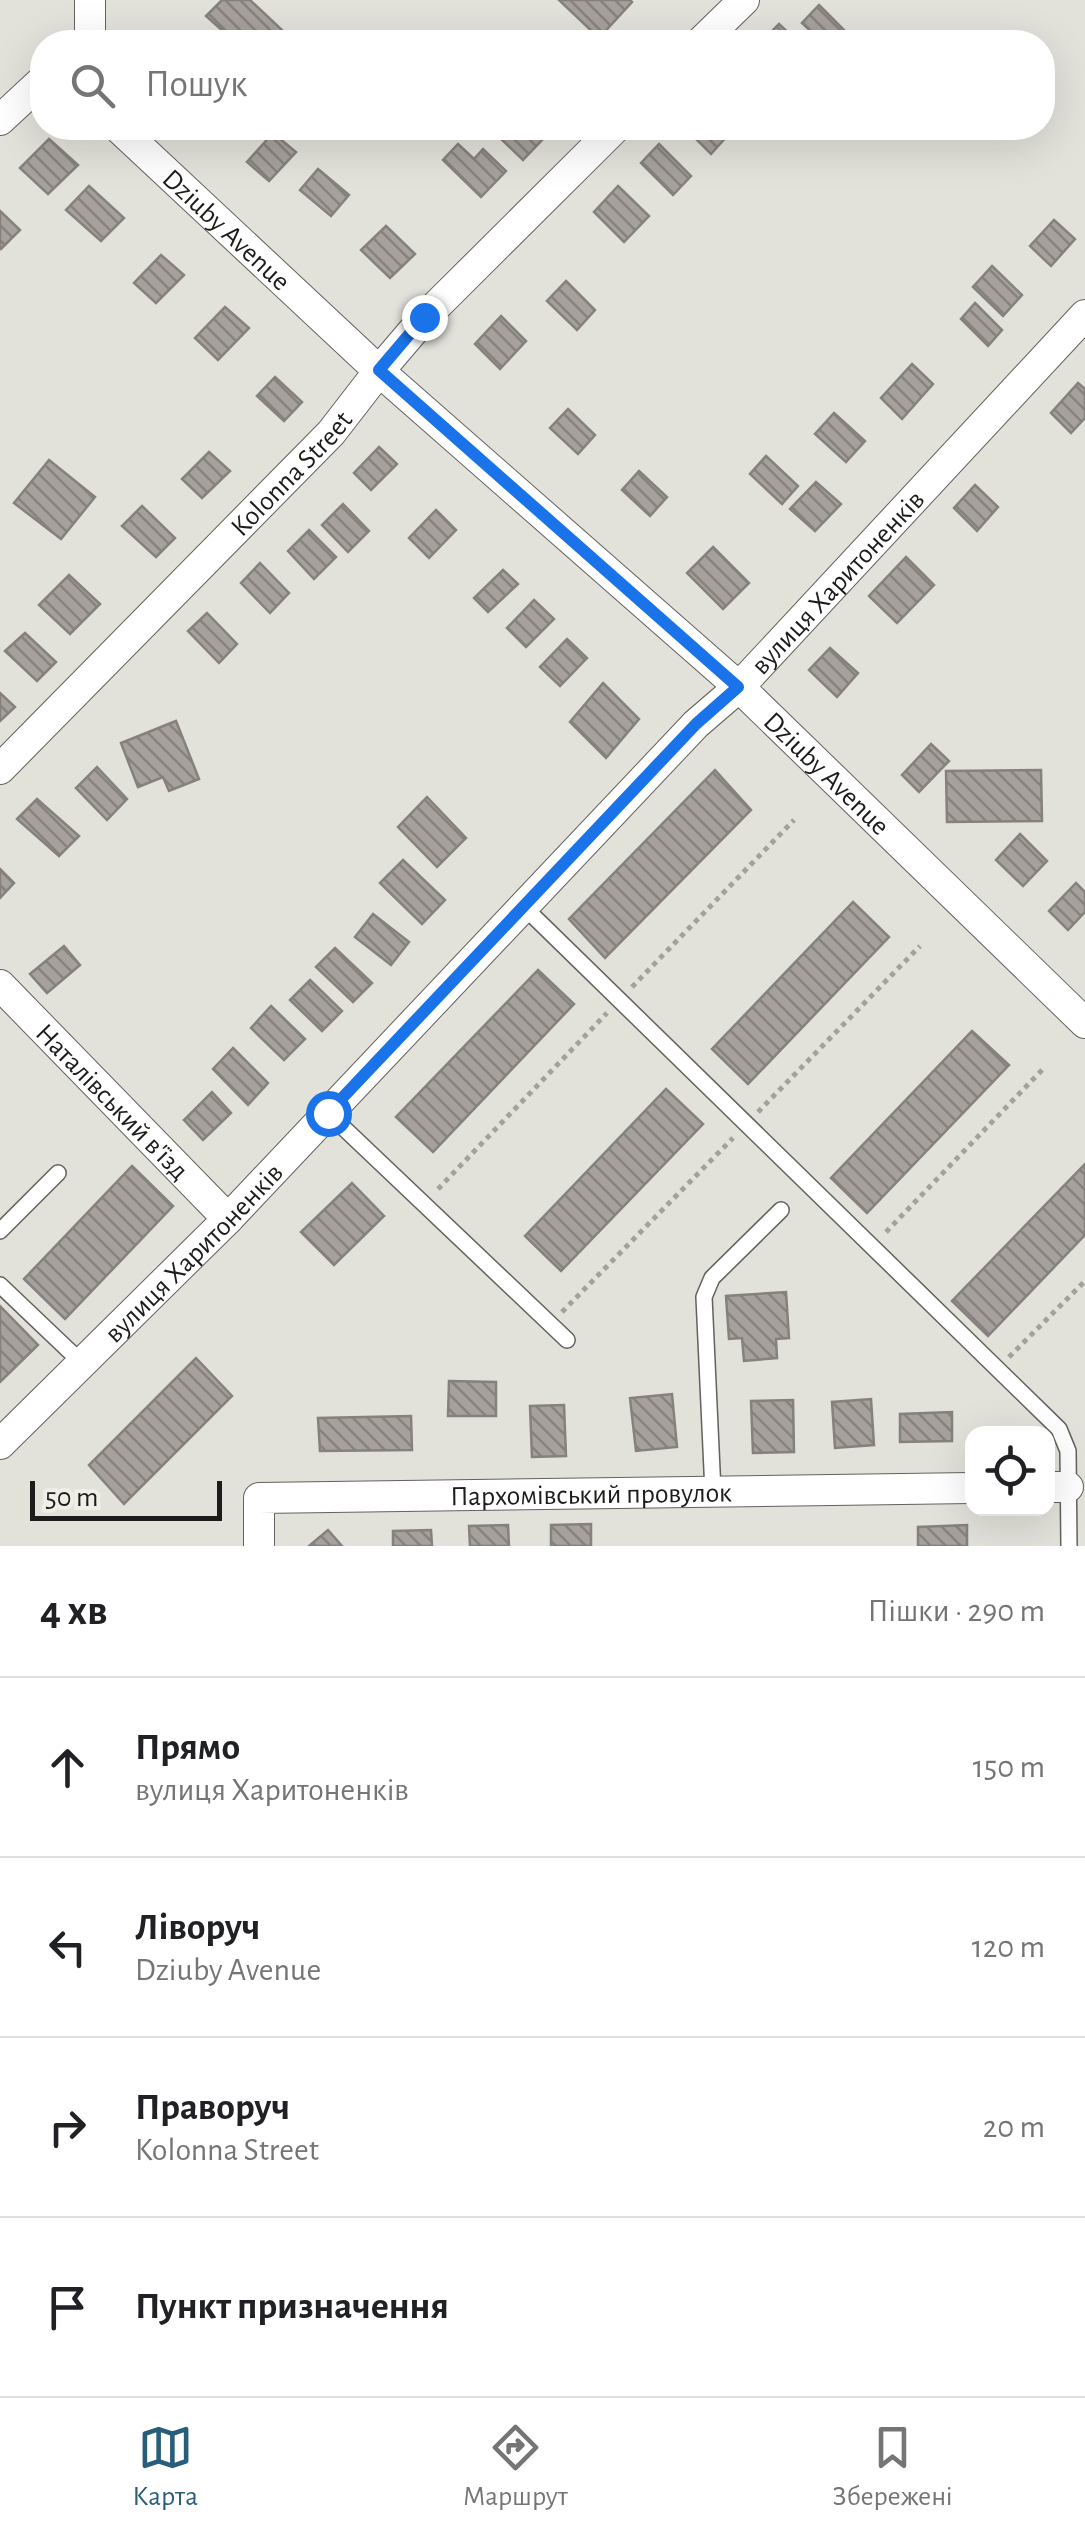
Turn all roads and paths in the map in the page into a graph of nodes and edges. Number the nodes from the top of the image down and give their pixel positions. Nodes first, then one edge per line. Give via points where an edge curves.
1 (744, 0) edge
2 (91, 1) edge
3 (90, 30) edge
4 (713, 30) edge
5 (30, 91) edge
6 (0, 120) edge
7 (132, 140) edge
8 (603, 140) edge
9 (1085, 315) edge
10 (379, 370) junction
11 (738, 687) junction
12 (0, 768) edge
13 (523, 906) junction
14 (920, 946) dead end
15 (0, 985) edge
16 (1085, 1023) edge
17 (1044, 1069) dead end
18 (328, 1113) junction
19 (746, 1124) junction
20 (58, 1173) dead end
21 (781, 1210) dead end
22 (228, 1219) junction
23 (0, 1231) edge
24 (872, 1247) junction
25 (1085, 1281) edge
26 (0, 1285) edge
27 (550, 1324) junction
28 (567, 1340) dead end
29 (82, 1363) junction
30 (997, 1369) junction
31 (0, 1444) edge
32 (1058, 1487) edge
33 (965, 1488) edge
34 (713, 1492) junction
35 (259, 1546) edge
36 (1069, 1546) edge

1 - 4 street
2 - 3 street
5 - 6 street
7 - 10 street, Dziuby Avenue
8 - 10 street, Kolonna Street
9 - 11 street, вулиця Харитоненків
10 - 11 street, Dziuby Avenue
10 - 12 street, Kolonna Street via 332,433
11 - 13 street, вулиця Харитоненків
11 - 16 street, Dziuby Avenue
13 - 18 street, вулиця Харитоненків
13 - 19 lane
14 - 19 path
15 - 22 street, Наталівський в'їзд
17 - 24 path
18 - 22 street, вулиця Харитоненків
18 - 27 lane
19 - 24 lane
19 - 27 path
20 - 23 lane
21 - 34 lane via 712,1278 704,1297
22 - 29 street, вулиця Харитоненків
24 - 30 lane
25 - 30 path
26 - 29 lane
27 - 28 lane
29 - 31 street, вулиця Харитоненків
30 - 32 lane via 1058,1430 1068,1452
32 - 36 lane
33 - 34 street, Пархомівський провулок
34 - 35 street, Пархомівський провулок via 259,1498

